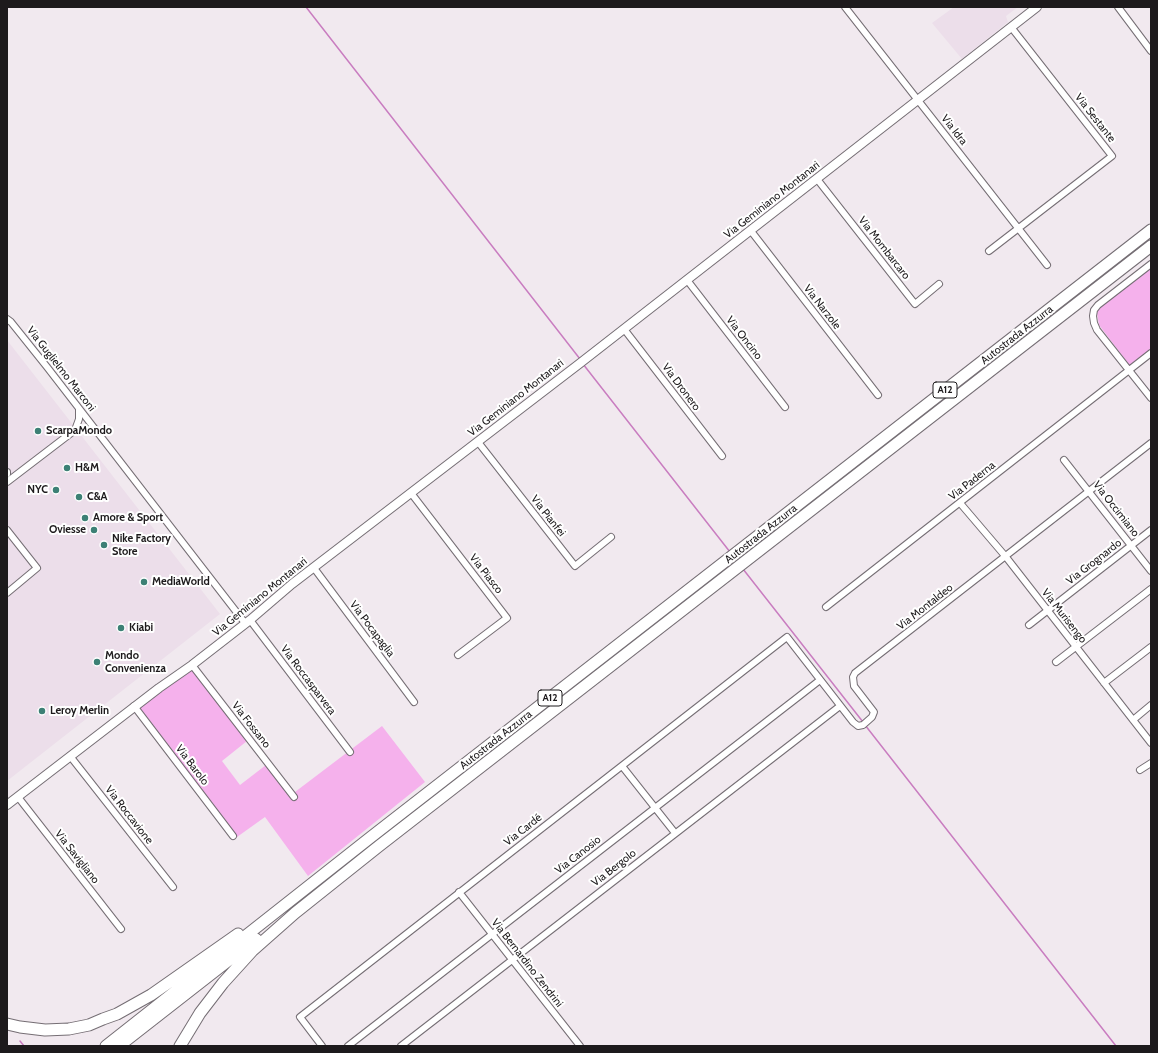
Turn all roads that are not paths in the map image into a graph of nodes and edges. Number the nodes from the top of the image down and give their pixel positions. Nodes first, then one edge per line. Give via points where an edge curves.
1 (845, 7) edge
2 (1037, 7) edge
3 (1118, 7) edge
4 (1011, 28) junction
5 (1151, 51) edge
6 (918, 100) junction
7 (818, 179) junction
8 (1018, 228) junction
9 (1151, 230) edge
10 (751, 231) junction
11 (1151, 246) edge
12 (989, 251) dead end
13 (1151, 264) edge
14 (1047, 265) dead end
15 (687, 280) junction
16 (939, 284) dead end
17 (7, 319) edge
18 (624, 329) junction
19 (1151, 352) edge
20 (1129, 369) junction
21 (878, 395) dead end
22 (1151, 398) edge
23 (785, 407) dead end
24 (79, 408) junction
25 (75, 430) junction
26 (97, 432) junction
27 (478, 442) junction
28 (1151, 443) edge
29 (722, 456) dead end
30 (1064, 460) dead end
31 (7, 482) edge
32 (1089, 491) junction
33 (411, 493) junction
34 (960, 503) junction
35 (7, 530) edge
36 (1151, 530) edge
37 (611, 538) dead end
38 (1131, 546) junction
39 (1006, 557) junction
40 (314, 568) junction
41 (1151, 571) edge
42 (1151, 589) edge
43 (7, 593) edge
44 (826, 607) dead end
45 (1047, 611) junction
46 (247, 621) junction
47 (1029, 625) dead end
48 (787, 637) joint
49 (1076, 647) junction
50 (1151, 647) edge
51 (458, 655) dead end
52 (1056, 662) dead end
53 (192, 665) junction
54 (820, 680) junction
55 (1104, 683) junction
56 (414, 702) dead end
57 (1151, 705) edge
58 (134, 706) junction
59 (840, 706) junction
60 (1133, 720) junction
61 (1151, 743) edge
62 (350, 752) dead end
63 (70, 756) junction
64 (1151, 763) edge
65 (622, 766) junction
66 (1140, 770) dead end
67 (18, 796) junction
68 (294, 797) dead end
69 (7, 805) edge
70 (655, 808) junction
71 (675, 833) junction
72 (233, 836) dead end
73 (371, 837) junction
74 (379, 846) junction
75 (173, 886) dead end
76 (459, 892) junction
77 (121, 929) dead end
78 (491, 934) junction
79 (512, 959) junction
80 (175, 996) junction
81 (7, 1024) edge
82 (106, 1046) edge
83 (119, 1046) edge
84 (180, 1046) edge
85 (322, 1046) edge
86 (348, 1046) edge
87 (401, 1046) edge
88 (580, 1046) edge

1 - 6 street, Via Idra
2 - 4 street, Via Geminiano Montanari
3 - 5 street
4 - 6 street, Via Geminiano Montanari
4 - 8 street, Via Sestante via 1112,156
6 - 7 street, Via Geminiano Montanari
6 - 8 street, Via Idra
7 - 10 street, Via Geminiano Montanari
7 - 16 street, Via Mombarcaro via 915,304
8 - 12 street, Via Sestante
8 - 14 street, Via Idra
9 - 73 highway, Autostrada Azzurra / A12
10 - 15 street, Via Geminiano Montanari
10 - 21 street, Via Narzole
11 - 74 highway, Autostrada Azzurra / A12
13 - 20 street via 1098,305 1093,314 1097,330
15 - 18 street, Via Geminiano Montanari
15 - 23 street, Via Oncino
17 - 24 street, Via Guglielmo Marconi
18 - 27 street, Via Geminiano Montanari
18 - 29 street, Via Dronero
19 - 20 street, Via Paderna
20 - 22 street
20 - 34 street, Via Paderna
24 - 25 street via 79,420
24 - 26 street, Via Guglielmo Marconi
25 - 26 street
25 - 31 street
26 - 46 street, Via Guglielmo Marconi
27 - 33 street, Via Geminiano Montanari
27 - 37 street, Via Pianfei via 574,566
28 - 32 street, Via Montaldeo
30 - 32 street, Via Occimiano
32 - 38 street, Via Occimiano
32 - 39 street, Via Montaldeo
33 - 40 street, Via Geminiano Montanari
33 - 51 street, Via Piasco via 508,618
34 - 39 street, Via Murisengo
34 - 44 street, Via Paderna
35 - 43 street via 37,568
36 - 38 street, Via Grognardo
38 - 41 street, Via Occimiano
38 - 45 street, Via Grognardo
39 - 45 street, Via Murisengo
39 - 59 street, Via Montaldeo via 854,674 854,686 873,711 873,716 863,725 856,726
40 - 46 street, Via Geminiano Montanari
40 - 56 street, Via Pocapaglia
42 - 49 street
45 - 47 street, Via Grognardo
45 - 49 street, Via Murisengo
46 - 53 street, Via Geminiano Montanari
46 - 62 street, Via Roccasparvera
48 - 54 street, Via Montaldeo
48 - 65 street, Via Cardé
49 - 52 street
49 - 55 street, Via Murisengo
50 - 55 street
53 - 58 street, Via Geminiano Montanari
53 - 68 street, Via Fossano
54 - 59 street, Via Montaldeo
54 - 70 street, Via Canosio
55 - 60 street, Via Murisengo
57 - 60 street
58 - 63 street, Via Geminiano Montanari
58 - 72 street, Via Barolo
59 - 71 street, Via Bergolo
60 - 61 street, Via Murisengo
63 - 67 street, Via Geminiano Montanari
63 - 75 street, Via Roccavione
64 - 66 street
65 - 70 street
65 - 76 street, Via Cardé
67 - 69 street, Via Geminiano Montanari
67 - 77 street, Via Savigliano
70 - 71 street
70 - 78 street, Via Canosio
71 - 79 street, Via Bergolo
73 - 80 highway
73 - 81 highway via 151,995 130,1007 89,1024 69,1029 45,1030
74 - 80 highway
74 - 84 highway via 252,951 200,1013
76 - 78 street, Via Bernardino Zendrini
76 - 85 street, Via Cardé via 300,1017
78 - 79 street, Via Bernardino Zendrini
78 - 86 street, Via Canosio
79 - 87 street, Via Bergolo
79 - 88 street, Via Bernardino Zendrini
80 - 82 highway
80 - 83 highway

